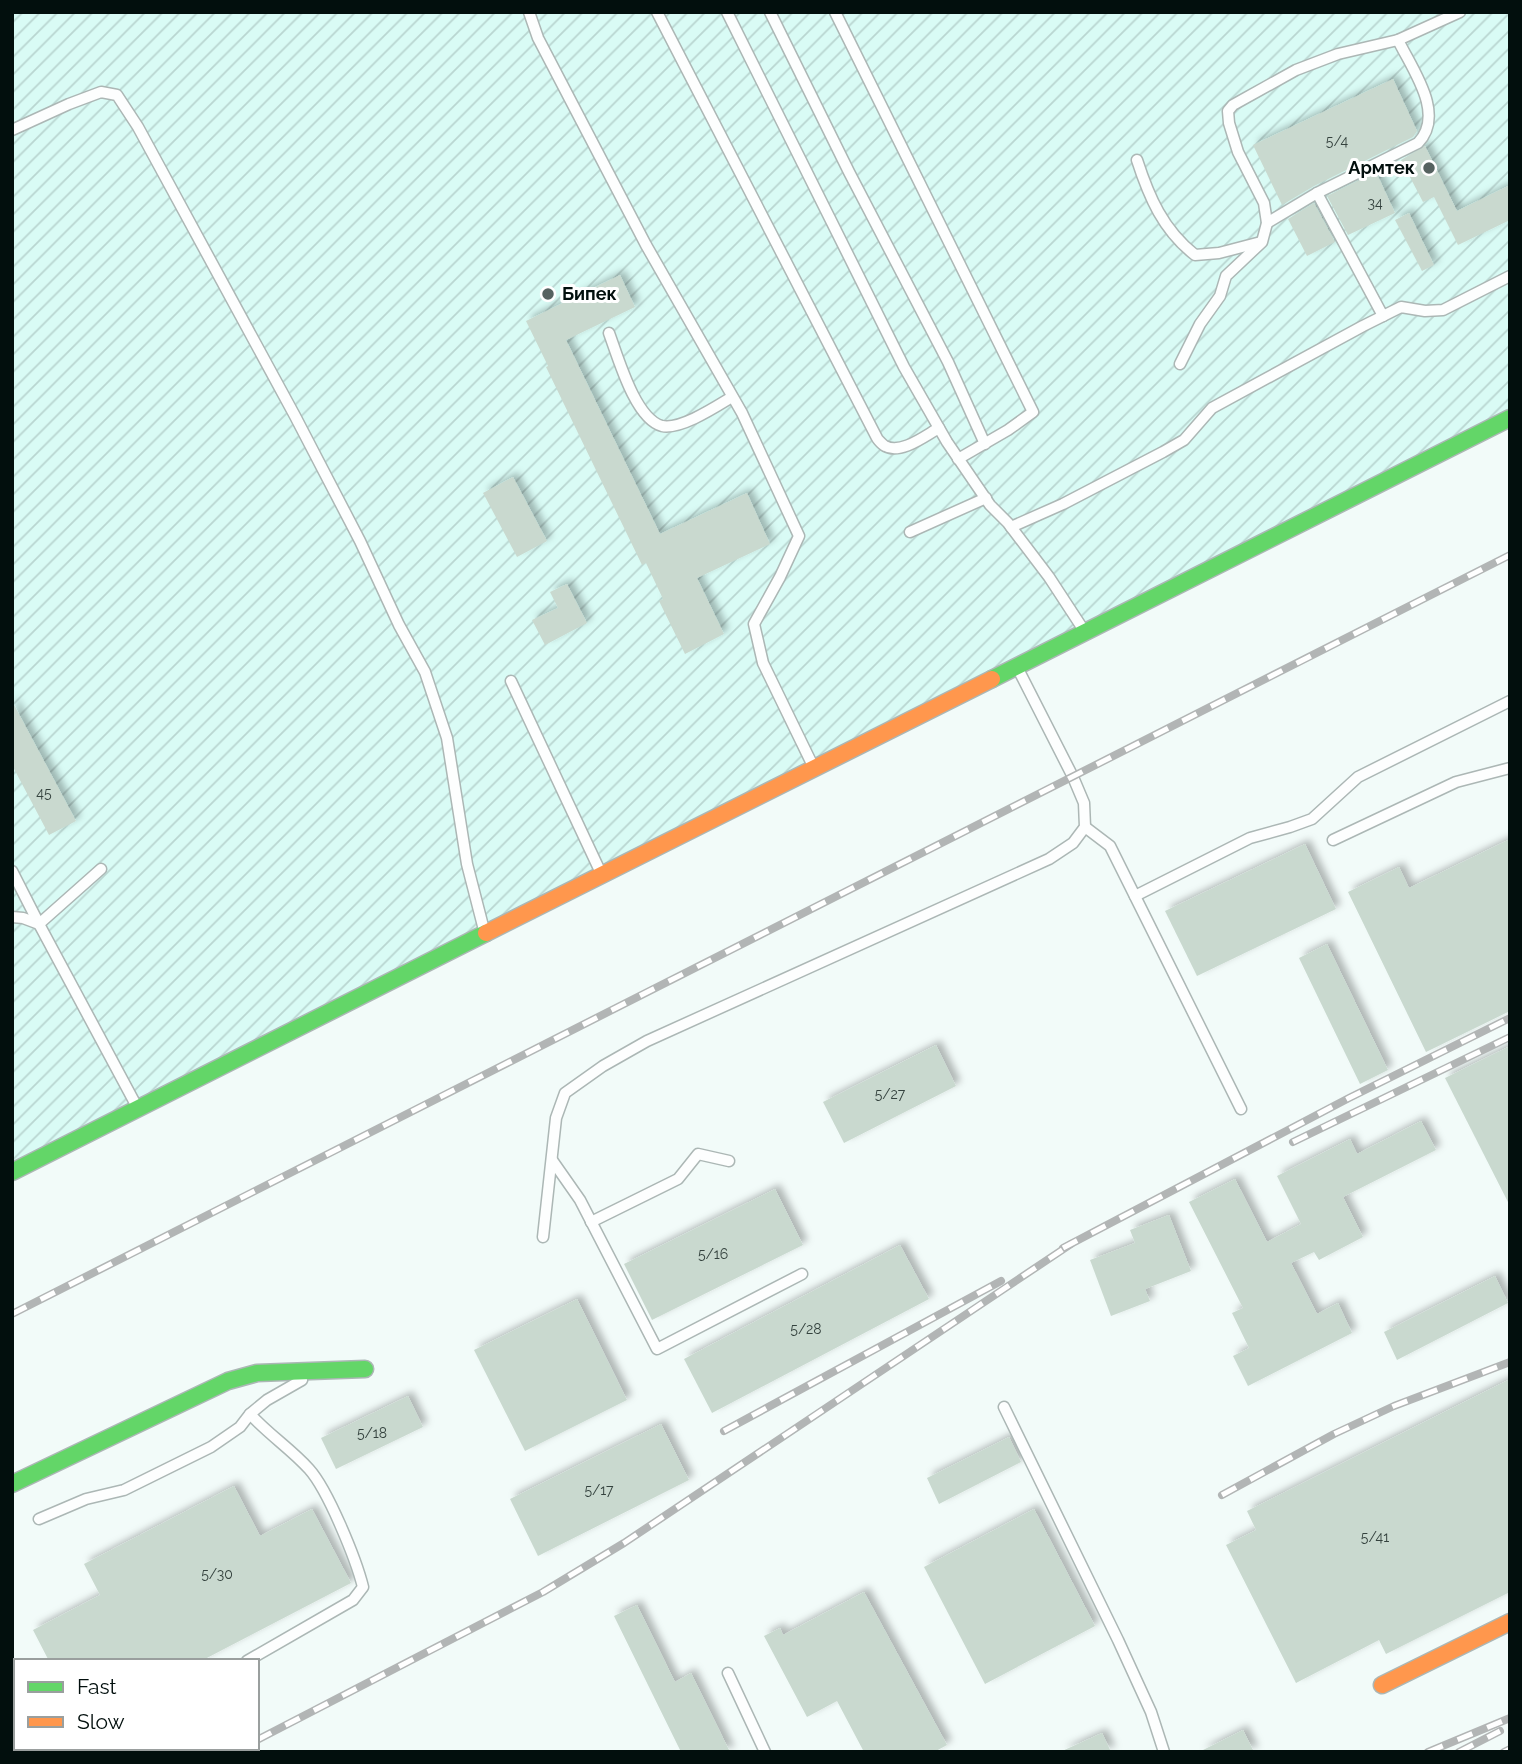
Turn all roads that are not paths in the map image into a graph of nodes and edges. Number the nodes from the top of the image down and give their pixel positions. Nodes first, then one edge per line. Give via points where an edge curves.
1 (528, 12) edge
2 (657, 12) edge
3 (727, 12) edge
4 (770, 12) edge
5 (835, 12) edge
6 (1460, 12) edge
7 (1398, 40) junction
8 (12, 130) edge
9 (1137, 160) dead end
10 (1317, 193) junction
11 (1266, 223) junction
12 (1262, 242) junction
13 (1510, 276) edge
14 (1383, 316) junction
15 (609, 334) dead end
16 (1180, 364) dead end
17 (732, 397) junction
18 (1510, 418) edge
19 (939, 428) junction
20 (985, 444) junction
21 (958, 459) junction
22 (986, 498) junction
23 (1011, 527) junction
24 (910, 532) dead end
25 (1085, 632) junction
26 (1017, 667) junction
27 (511, 681) dead end
28 (1510, 701) edge
29 (814, 768) junction
30 (1510, 768) edge
31 (1085, 827) junction
32 (1333, 840) dead end
33 (101, 869) dead end
34 (12, 872) edge
35 (602, 875) junction
36 (1135, 897) junction
37 (12, 917) edge
38 (39, 924) junction
39 (485, 934) junction
40 (138, 1109) junction
41 (1241, 1109) dead end
42 (552, 1160) junction
43 (729, 1161) dead end
44 (12, 1172) edge
45 (591, 1222) junction
46 (543, 1237) dead end
47 (802, 1274) dead end
48 (365, 1369) dead end
49 (321, 1370) junction
50 (1004, 1407) dead end
51 (250, 1414) junction
52 (12, 1484) edge
53 (39, 1519) dead end
54 (1510, 1622) edge
55 (251, 1659) edge
56 (729, 1673) dead end
57 (1382, 1685) dead end
58 (765, 1752) edge
59 (1164, 1752) edge

1 - 17 lane via 646,245
2 - 19 lane via 877,438 884,446 896,448
3 - 19 lane
4 - 20 lane
5 - 20 lane via 1033,412
6 - 7 lane
7 - 10 lane via 1429,110 1426,135
7 - 11 lane via 1296,70 1233,104 1229,123 1264,203
8 - 39 lane via 101,92 117,95 138,127 295,416 425,672 447,738 467,863
9 - 12 lane via 1148,194 1168,229 1195,255
10 - 11 lane
10 - 14 lane
11 - 12 lane
12 - 16 lane via 1226,276 1220,296
13 - 14 lane via 1443,310 1401,307
14 - 23 lane via 1212,408 1184,440 1163,452
15 - 17 lane via 636,400 662,426 704,414
17 - 29 lane via 799,536 754,624 763,663
18 - 25 main road
19 - 21 lane
20 - 21 lane
21 - 22 lane
22 - 23 lane
22 - 24 lane
23 - 25 lane
25 - 26 main road
26 - 29 main road
26 - 31 lane via 1073,776 1084,803
27 - 35 lane
28 - 36 lane via 1358,777 1312,819 1250,838
29 - 35 main road
30 - 32 lane via 1456,782
31 - 36 lane via 1110,846
31 - 42 lane via 1073,844 1049,859 647,1041 603,1066 565,1093 556,1118
33 - 38 lane
34 - 38 lane
35 - 39 main road
36 - 41 lane
37 - 38 lane
38 - 40 lane
39 - 40 main road
40 - 44 main road
42 - 45 lane
42 - 46 lane
43 - 45 lane via 698,1154 678,1179
45 - 47 lane via 657,1349
48 - 49 main road
49 - 51 lane
49 - 52 main road via 257,1373 228,1381
50 - 59 lane via 1118,1640
51 - 53 lane via 211,1447 124,1490 86,1499
51 - 55 lane via 311,1471 358,1565 363,1587 353,1601
54 - 57 main road
56 - 58 lane

